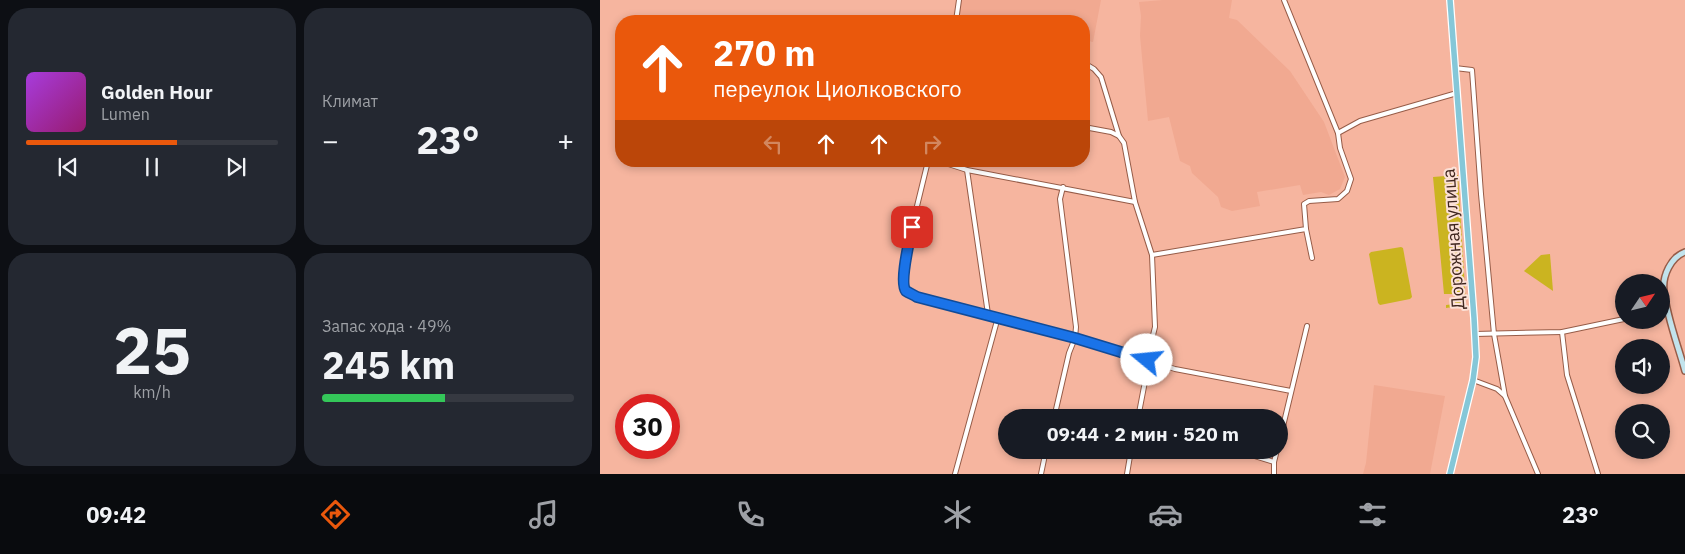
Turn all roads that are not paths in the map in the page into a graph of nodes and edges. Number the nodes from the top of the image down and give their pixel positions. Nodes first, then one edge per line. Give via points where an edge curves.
1 (959, 0) edge
2 (1284, 0) edge
3 (1450, 0) edge
4 (957, 15) edge
5 (1090, 67) edge
6 (1455, 68) junction
7 (1457, 93) junction
8 (1090, 128) edge
9 (1338, 133) junction
10 (1119, 136) junction
11 (927, 167) edge
12 (958, 167) edge
13 (967, 170) junction
14 (1063, 187) junction
15 (1135, 202) junction
16 (1306, 229) junction
17 (1685, 252) edge
18 (1152, 255) junction
19 (1312, 258) dead end
20 (1667, 274) edge
21 (988, 314) junction
22 (998, 317) junction
23 (1615, 321) edge
24 (1307, 326) dead end
25 (1670, 326) edge
26 (1562, 332) junction
27 (1475, 334) junction
28 (1494, 334) junction
29 (1075, 338) junction
30 (1147, 360) junction
31 (1685, 371) edge
32 (1474, 380) junction
33 (1291, 391) junction
34 (1506, 396) junction
35 (1056, 409) edge
36 (1140, 409) edge
37 (1287, 409) edge
38 (1044, 459) edge
39 (1130, 459) edge
40 (1264, 459) edge
41 (1275, 459) edge
42 (1274, 462) junction
43 (955, 474) edge
44 (1041, 474) edge
45 (1127, 474) edge
46 (1274, 474) edge
47 (1450, 474) edge
48 (1538, 474) edge
49 (1598, 474) edge

1 - 4 street
2 - 9 street
3 - 6 main road, Дорожная улица
5 - 10 street via 1101,77
6 - 7 main road, Дорожная улица
6 - 28 street via 1472,70
7 - 9 street via 1360,121
7 - 27 main road, Дорожная улица
8 - 10 street
9 - 16 street via 1351,179 1347,191 1338,199 1304,204
10 - 15 street via 1124,143
11 - 21 street via 908,243 903,284 906,291 917,297
12 - 13 street
13 - 14 street
13 - 21 street
14 - 15 street
14 - 29 street via 1060,199
15 - 18 street
16 - 18 street
16 - 19 street
17 - 20 main road via 1674,259
18 - 30 street via 1155,327
21 - 22 street
22 - 29 street
22 - 43 street
23 - 26 street
24 - 33 street
25 - 31 main road
26 - 28 street
26 - 49 street via 1567,376
27 - 28 street
27 - 32 main road, Дорожная улица
28 - 34 street
29 - 30 street
29 - 35 street
30 - 33 street via 1175,369
30 - 36 street
32 - 34 street
32 - 47 main road, Дорожная улица
33 - 37 street
34 - 48 street
38 - 44 street
39 - 45 street
40 - 42 street
41 - 42 street
42 - 46 street

